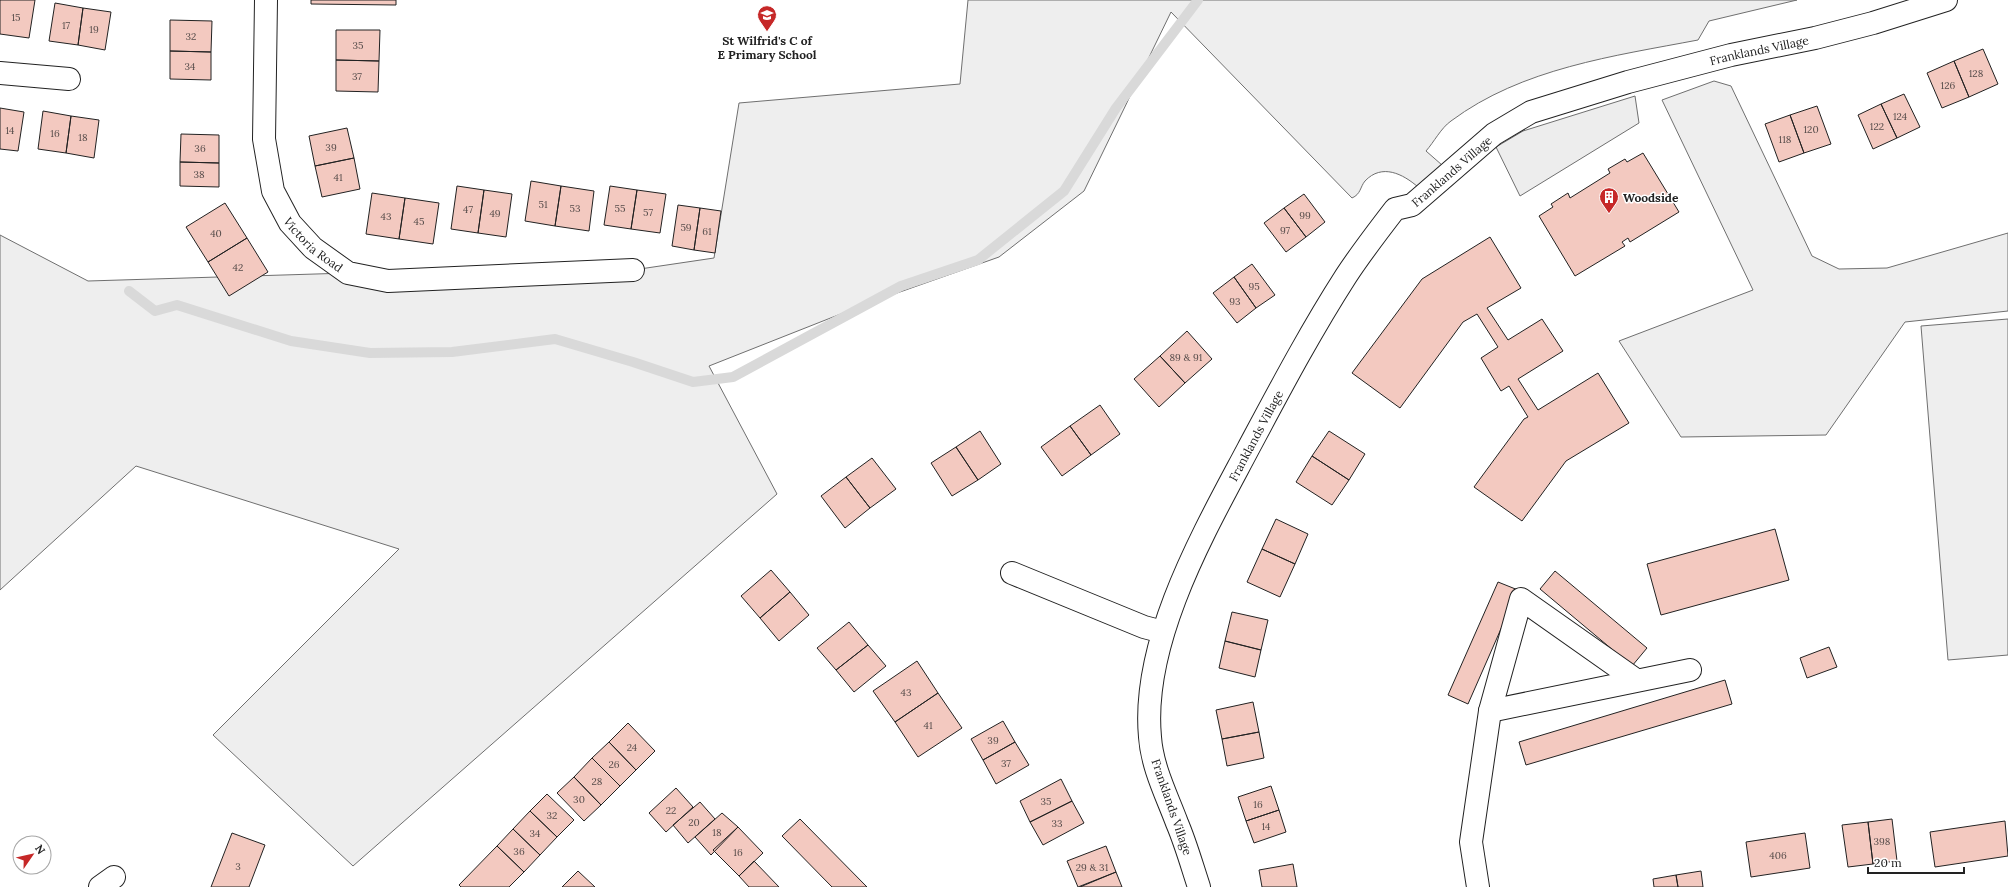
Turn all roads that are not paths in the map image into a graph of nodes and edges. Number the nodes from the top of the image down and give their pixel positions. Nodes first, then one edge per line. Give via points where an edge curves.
1 (266, 0) edge
2 (1946, 0) edge
3 (0, 73) edge
4 (69, 80) dead end
5 (633, 270) dead end
6 (1012, 573) dead end
7 (1163, 632) junction
8 (1690, 670) dead end
9 (1636, 680) junction
10 (1490, 711) junction
11 (1199, 887) edge
12 (1478, 887) edge

1 - 5 street, Victoria Road via 264,139 273,191 290,223 314,248 348,273 388,282
2 - 7 street, Franklands Village via 1815,38 1731,55 1635,80 1531,112 1494,134 1412,205 1395,209 1346,275 1297,357 1192,560
3 - 4 street
6 - 7 street
7 - 11 street, Franklands Village via 1150,694 1150,738 1159,776
8 - 9 street
9 - 10 street
9 - 10 street via 1521,599
10 - 12 street via 1471,842

